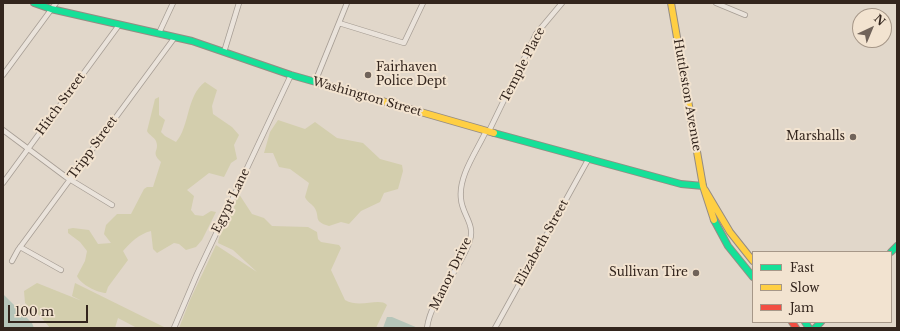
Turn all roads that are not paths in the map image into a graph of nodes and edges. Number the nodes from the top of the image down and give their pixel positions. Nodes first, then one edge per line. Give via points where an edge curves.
1 (34, 3) edge
2 (56, 3) edge
3 (173, 3) edge
4 (239, 3) edge
5 (347, 3) edge
6 (423, 3) edge
7 (562, 3) edge
8 (672, 3) edge
9 (716, 3) edge
10 (721, 4) edge
11 (51, 9) junction
12 (745, 15) dead end
13 (339, 23) junction
14 (119, 25) junction
15 (159, 33) junction
16 (175, 37) junction
17 (224, 52) junction
18 (3, 75) edge
19 (290, 75) junction
20 (315, 82) junction
21 (3, 130) edge
22 (488, 131) junction
23 (29, 149) junction
24 (589, 158) junction
25 (71, 178) junction
26 (3, 184) edge
27 (703, 186) junction
28 (112, 205) dead end
29 (20, 247) junction
30 (752, 260) edge
31 (12, 261) dead end
32 (61, 270) dead end
33 (752, 276) edge
34 (174, 328) edge
35 (427, 328) edge
36 (495, 328) edge

1 - 11 main road, Washington Street
2 - 11 street
3 - 15 street
4 - 17 street
5 - 13 street
6 - 13 street via 404,43
7 - 22 street, Temple Place via 534,38
8 - 27 main road, Huttleston Avenue
9 - 10 street
10 - 12 street
11 - 14 main road, Washington Street
11 - 18 street
13 - 20 street
14 - 15 main road, Washington Street
14 - 23 street, Hitch Street
15 - 16 main road, Washington Street
16 - 17 main road, Washington Street
16 - 25 street, Tripp Street
17 - 19 main road, Washington Street
19 - 20 main road, Washington Street
19 - 34 street, Egypt Lane via 200,266
20 - 22 main road, Washington Street
21 - 23 street
22 - 24 main road, Washington Street
22 - 35 street, Manor Drive via 465,175 461,189 461,201 470,224 470,240 432,312
23 - 25 street
23 - 26 street, Hitch Street
24 - 27 main road, Washington Street via 681,184
24 - 36 street, Elizabeth Street
25 - 28 street
25 - 29 street, Tripp Street
27 - 30 main road, Huttleston Avenue via 730,232
27 - 33 main road, Huttleston Avenue via 709,212 720,235
29 - 31 street, Tripp Street
29 - 32 street

